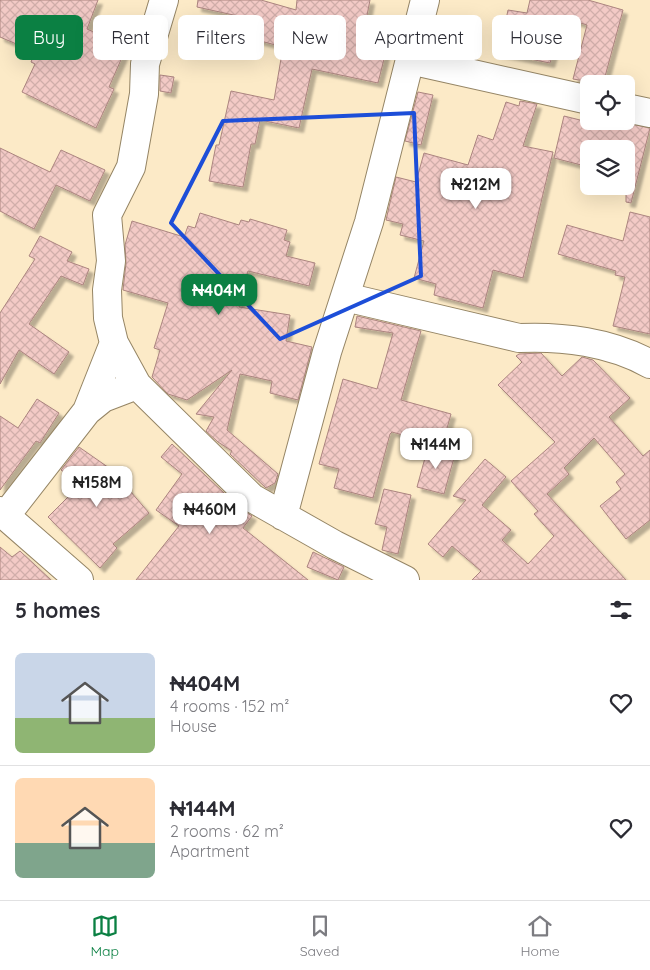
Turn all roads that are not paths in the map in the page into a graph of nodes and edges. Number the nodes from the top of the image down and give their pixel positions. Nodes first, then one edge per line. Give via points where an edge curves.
1 (164, 0) edge
2 (425, 0) edge
3 (421, 15) edge
4 (410, 60) joint
5 (580, 98) edge
6 (635, 110) edge
7 (650, 113) edge
8 (346, 297) junction
9 (114, 343) junction
10 (650, 364) edge
11 (137, 386) junction
12 (87, 411) junction
13 (3, 513) edge
14 (282, 516) junction
15 (79, 580) edge
16 (405, 580) edge

1 - 9 street via 146,64 131,167 107,215 111,261 108,318
2 - 3 street
4 - 5 street
4 - 8 street via 369,222
6 - 7 street
8 - 10 street via 519,338 570,339 606,347
8 - 14 street via 327,352
9 - 11 street
9 - 12 street
11 - 12 street via 103,398
11 - 14 street via 252,498
12 - 13 street
13 - 15 street
14 - 16 street

